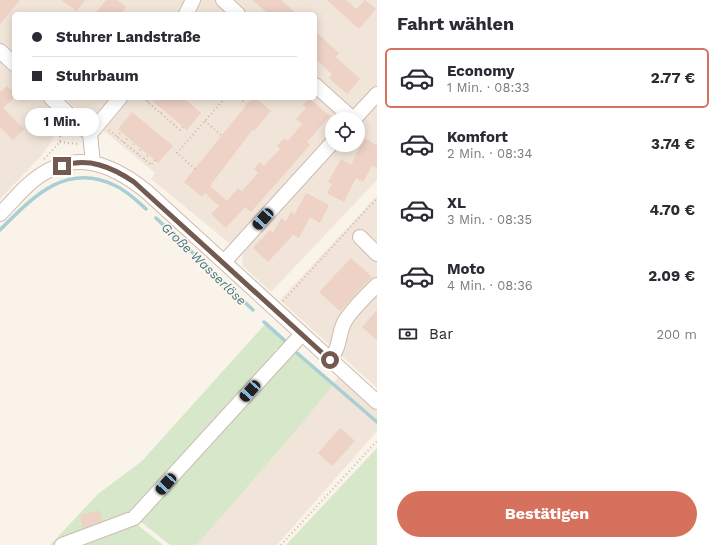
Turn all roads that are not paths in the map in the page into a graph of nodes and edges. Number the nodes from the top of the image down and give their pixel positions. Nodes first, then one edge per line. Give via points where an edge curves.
1 (193, 0) edge
2 (223, 0) edge
3 (187, 12) edge
4 (236, 12) edge
5 (317, 87) edge
6 (377, 94) edge
7 (118, 100) edge
8 (55, 102) edge
9 (346, 112) edge
10 (360, 112) edge
11 (91, 140) junction
12 (325, 152) edge
13 (92, 163) junction
14 (0, 214) edge
15 (360, 237) dead end
16 (377, 254) edge
17 (224, 262) junction
18 (377, 285) edge
19 (302, 334) junction
20 (330, 360) junction
21 (377, 402) edge
22 (62, 545) edge

1 - 3 street
2 - 4 street
5 - 9 street
6 - 10 street
7 - 11 street via 100,122
8 - 11 street
11 - 13 street
12 - 17 street
13 - 14 street via 71,162 39,176
13 - 17 street via 119,172 134,182
15 - 16 street
17 - 19 street
18 - 20 street via 343,324 338,348
19 - 20 street
19 - 22 street via 134,518
20 - 21 street

